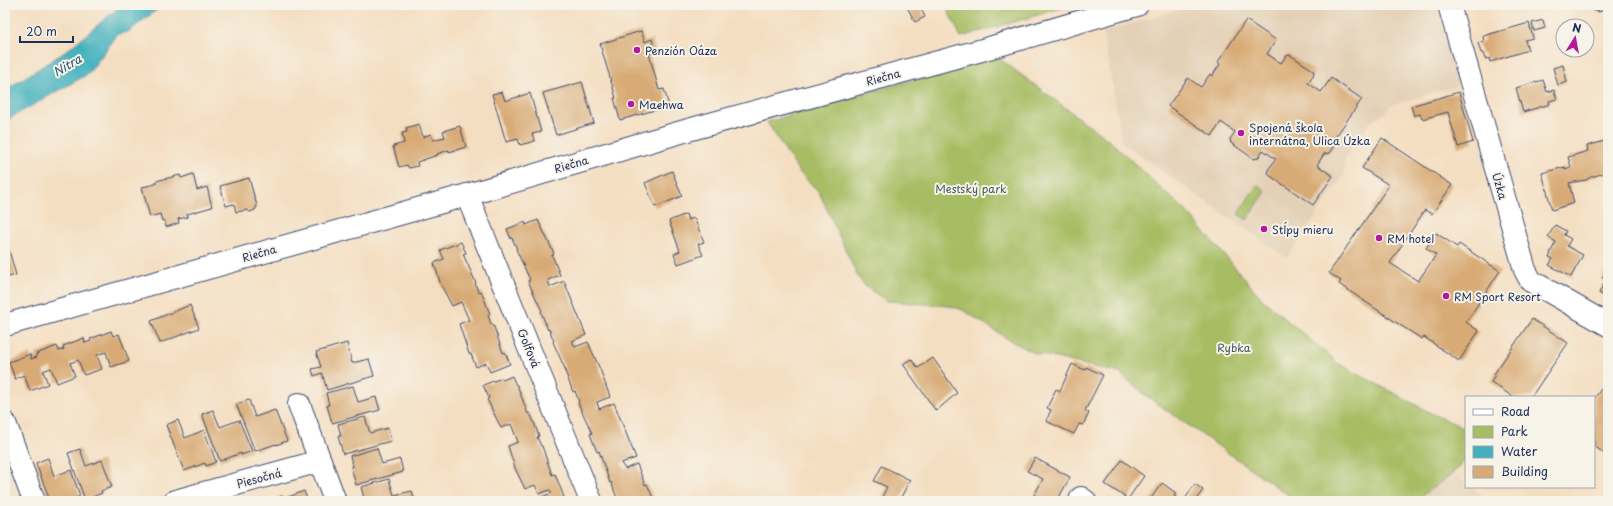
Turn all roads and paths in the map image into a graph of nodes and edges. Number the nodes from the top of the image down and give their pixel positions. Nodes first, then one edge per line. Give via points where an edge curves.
1 (1137, 5) edge
2 (1449, 5) edge
3 (467, 195) junction
4 (5, 325) edge
5 (1608, 325) edge
6 (299, 404) dead end
7 (5, 423) edge
8 (320, 461) junction
9 (34, 501) edge
10 (175, 501) edge
11 (335, 501) edge
12 (591, 501) edge

1 - 3 street, Riečna via 688,130
2 - 5 street, Úzka via 1530,281
3 - 4 street, Riečna
3 - 12 street, Golfová
6 - 8 street
7 - 9 street
8 - 10 street, Piesočná
8 - 11 street

